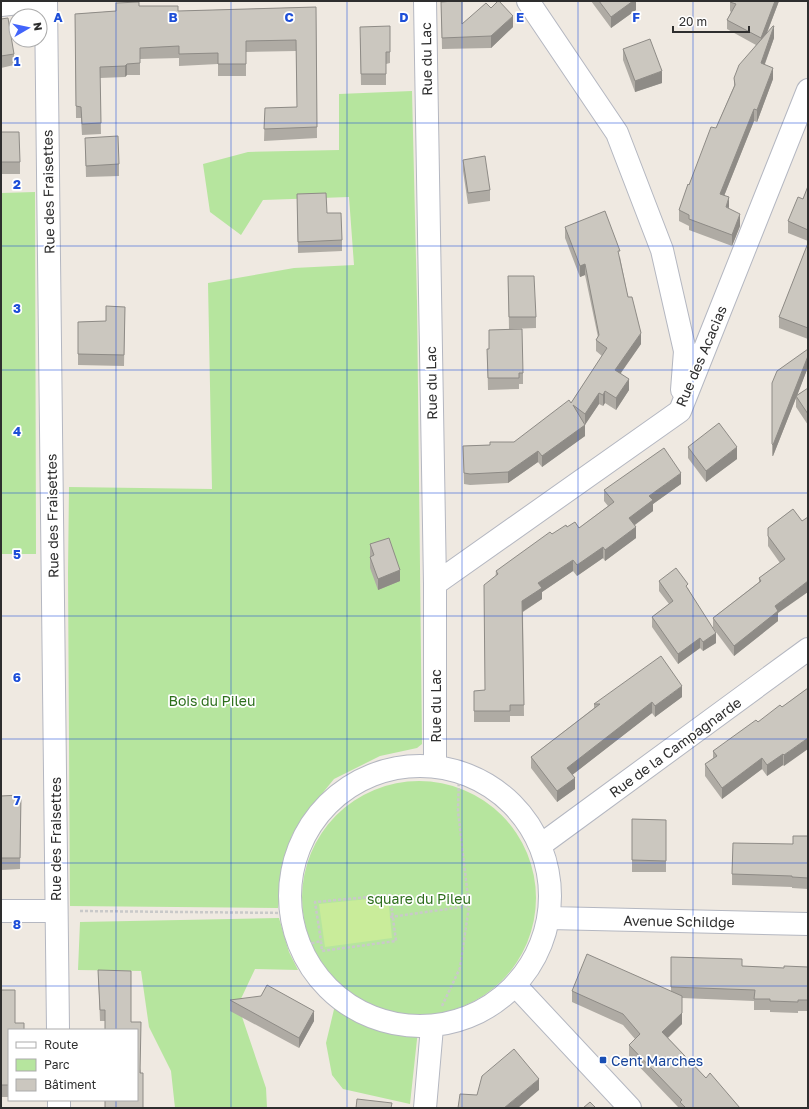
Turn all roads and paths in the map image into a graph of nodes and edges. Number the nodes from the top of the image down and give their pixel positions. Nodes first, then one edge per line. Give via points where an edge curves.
1 (37, 1) edge
2 (46, 1) edge
3 (425, 1) edge
4 (528, 1) edge
5 (1, 5) edge
6 (808, 90) edge
7 (680, 411) junction
8 (435, 584) junction
9 (808, 649) edge
10 (435, 764) junction
11 (459, 774) junction
12 (542, 844) junction
13 (469, 906) junction
14 (1, 911) edge
15 (56, 911) junction
16 (288, 913) junction
17 (391, 916) junction
18 (550, 918) junction
19 (808, 924) edge
20 (321, 940) junction
21 (297, 947) junction
22 (516, 986) junction
23 (432, 1027) junction
24 (58, 1029) edge
25 (424, 1108) edge
26 (630, 1108) edge

1 - 5 street
2 - 15 street, Rue des Fraisettes
3 - 8 street, Rue du Lac
4 - 7 street via 617,133 662,250 685,351
6 - 7 street, Rue des Acacias
7 - 8 street, Rue des Acacias
8 - 10 street, Rue du Lac
9 - 12 street, Rue de la Campagnarde
10 - 11 street
10 - 16 street via 407,765 376,772 352,786 328,805 308,830 297,854
11 - 12 street via 507,800
11 - 13 path via 458,811
12 - 18 street via 551,880
13 - 17 path
13 - 23 path via 460,968
14 - 15 street
15 - 16 path
15 - 24 street, Rue des Fraisettes
16 - 21 street
17 - 20 path via 396,941 322,951
17 - 20 path via 390,895 315,902
18 - 19 street, Avenue Schildge
18 - 22 street via 541,947
20 - 21 path
21 - 23 street via 329,992 377,1021
22 - 23 street via 478,1014
22 - 26 street
23 - 25 street

